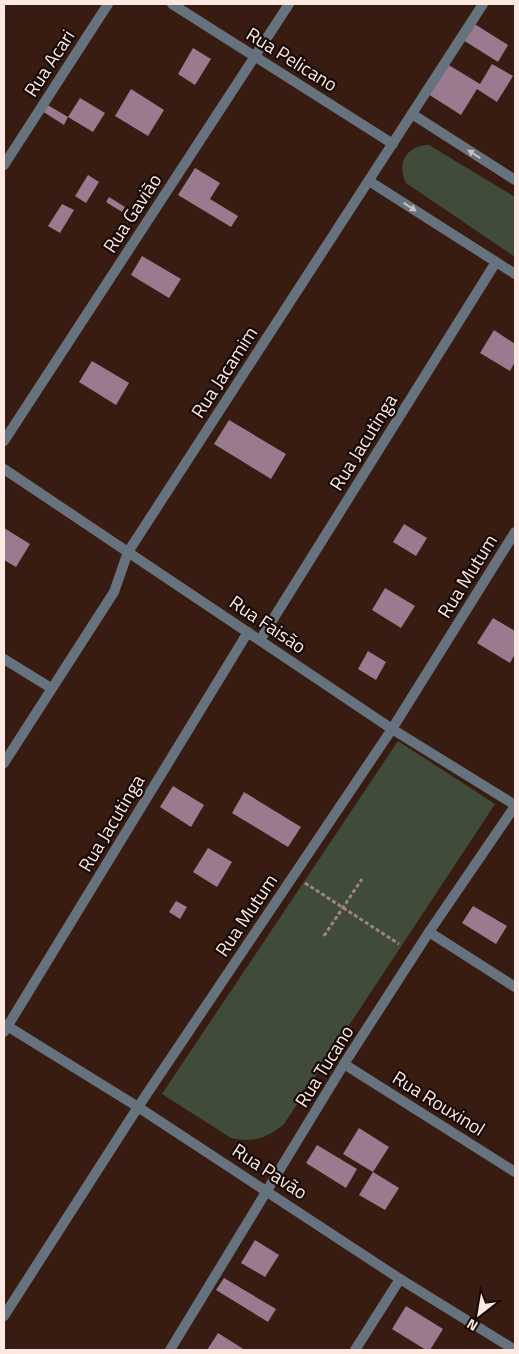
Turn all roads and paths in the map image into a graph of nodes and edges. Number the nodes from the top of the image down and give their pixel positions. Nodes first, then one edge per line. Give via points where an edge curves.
1 (108, 4) edge
2 (172, 4) edge
3 (290, 4) edge
4 (483, 4) edge
5 (255, 57) junction
6 (412, 114) junction
7 (393, 144) junction
8 (4, 166) edge
9 (515, 180) edge
10 (369, 181) junction
11 (496, 262) junction
12 (515, 274) edge
13 (4, 441) edge
14 (4, 469) edge
15 (515, 532) edge
16 (128, 552) junction
17 (248, 632) junction
18 (260, 640) junction
19 (4, 659) edge
20 (51, 688) junction
21 (392, 729) junction
22 (4, 763) edge
23 (515, 805) edge
24 (362, 879) dead end
25 (303, 882) dead end
26 (343, 908) junction
27 (429, 932) junction
28 (324, 936) dead end
29 (399, 944) dead end
30 (515, 987) edge
31 (5, 1028) edge
32 (344, 1064) junction
33 (138, 1107) junction
34 (515, 1172) edge
35 (268, 1191) junction
36 (400, 1279) junction
37 (4, 1316) edge
38 (170, 1350) edge
39 (355, 1350) edge
40 (515, 1350) edge

1 - 8 street, Rua Acari
2 - 5 street, Rua Pelicano
3 - 5 street, Rua Gavião
4 - 6 street, Rua Jacamim
5 - 7 street, Rua Pelicano
5 - 13 street, Rua Gavião
6 - 7 street, Rua Jacamim
9 -> 6 street
7 - 10 street, Rua Jacamim
10 -> 11 street
10 - 16 street, Rua Jacamim
11 - 12 street
11 - 18 street, Rua Jacutinga
14 - 16 street, Rua Faisão
15 - 21 street, Rua Mutum
16 - 17 street, Rua Faisão
16 - 20 street, Rua Jacamim via 114,592
17 - 18 street, Rua Faisão
17 - 31 street, Rua Jacutinga
18 - 21 street, Rua Faisão
19 - 20 street
20 - 22 street, Rua Jacamim
21 - 23 street, Rua Faisão
21 - 33 street, Rua Mutum
23 - 27 street, Rua Tucano
24 - 26 path
25 - 26 path
26 - 28 path
26 - 29 path
27 - 30 street
27 - 32 street, Rua Tucano
31 - 33 street, Rua Pavão
32 - 34 street, Rua Rouxinol
32 - 35 street, Rua Tucano
33 - 35 street, Rua Pavão
33 - 37 street, Rua Mutum
35 - 36 street, Rua Pavão
35 - 38 street, Rua Tucano
36 - 39 street
36 - 40 street, Rua Pavão

